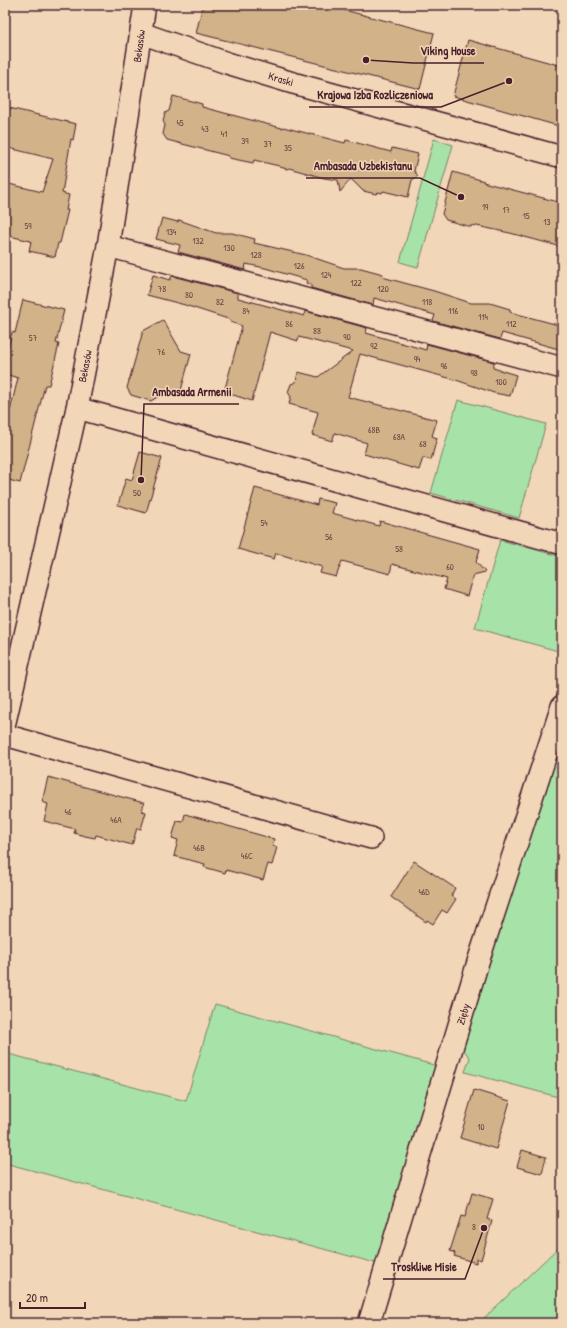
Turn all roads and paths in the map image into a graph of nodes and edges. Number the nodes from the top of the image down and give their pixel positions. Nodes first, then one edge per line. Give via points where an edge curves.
1 (145, 5) edge
2 (141, 33) junction
3 (562, 157) edge
4 (108, 246) junction
5 (562, 368) edge
6 (77, 408) junction
7 (559, 543) dead end
8 (562, 706) edge
9 (5, 722) edge
10 (5, 735) edge
11 (371, 838) dead end
12 (369, 1323) edge

1 - 2 street, Bekasów
2 - 3 street, Kraski via 293,83
2 - 4 street, Bekasów
4 - 5 street
4 - 6 street, Bekasów
6 - 7 street
6 - 9 street, Bekasów
8 - 12 street, Zięby via 478,962
10 - 11 street

